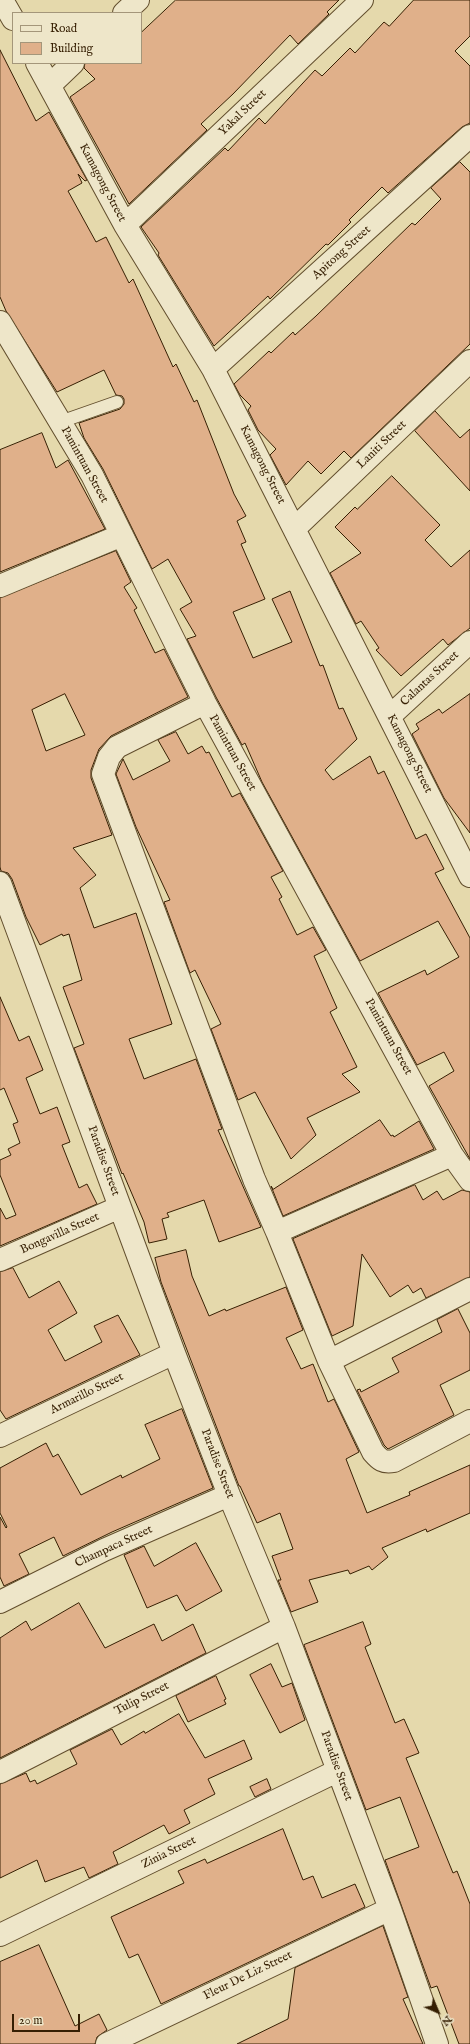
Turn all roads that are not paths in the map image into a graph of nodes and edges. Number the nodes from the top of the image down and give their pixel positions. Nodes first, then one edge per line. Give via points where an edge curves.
1 (2, 0) edge
2 (138, 0) edge
3 (362, 0) edge
4 (125, 12) edge
5 (12, 17) edge
6 (38, 64) edge
7 (71, 64) edge
8 (50, 85) junction
9 (470, 136) edge
10 (125, 225) junction
11 (0, 322) edge
12 (470, 361) edge
13 (213, 370) junction
14 (117, 402) dead end
15 (60, 422) junction
16 (294, 529) junction
17 (122, 535) junction
18 (0, 586) edge
19 (470, 642) edge
20 (205, 703) junction
21 (390, 716) junction
22 (470, 876) edge
23 (0, 883) edge
24 (6, 914) edge
25 (452, 1155) junction
26 (470, 1180) edge
27 (120, 1207) junction
28 (277, 1232) junction
29 (0, 1260) edge
30 (470, 1289) edge
31 (174, 1352) junction
32 (329, 1361) junction
33 (470, 1421) edge
34 (0, 1436) edge
35 (229, 1495) junction
36 (0, 1602) edge
37 (284, 1627) junction
38 (337, 1771) junction
39 (0, 1772) edge
40 (390, 1909) junction
41 (0, 1935) edge
42 (107, 2044) edge
43 (438, 2044) edge

1 - 5 street
2 - 4 street
3 - 10 street, Yakal Street
6 - 8 street, Kamagong Street
7 - 8 street
8 - 10 street, Kamagong Street
9 - 13 street, Apitong Street
10 - 13 street, Kamagong Street
11 - 15 street, Pamintuan Street
12 - 16 street, Laniti Street
13 - 16 street, Kamagong Street
14 - 15 lane
15 - 17 street, Pamintuan Street via 92,475
16 - 21 street, Kamagong Street
17 - 18 street
17 - 20 street, Pamintuan Street
19 - 21 street, Calantas Street
20 - 25 street, Pamintuan Street
20 - 28 street via 117,746 109,757 103,774 254,1179
21 - 22 street, Kamagong Street
23 - 24 street, Paradise Street
24 - 27 street, Paradise Street
25 - 26 street, Pamintuan Street
25 - 28 street
27 - 29 street, Bongavilla Street
27 - 31 street, Paradise Street
28 - 32 street
30 - 32 street
31 - 34 street, Armarillo Street
31 - 35 street, Paradise Street
32 - 33 street via 372,1452 380,1460 394,1460
35 - 36 street, Champaca Street via 104,1550
35 - 37 street, Paradise Street
37 - 38 street, Paradise Street
37 - 39 street, Tulip Street
38 - 40 street, Paradise Street
38 - 41 street, Zinia Street
40 - 42 street, Fleur De Liz Street
40 - 43 street, Paradise Street

